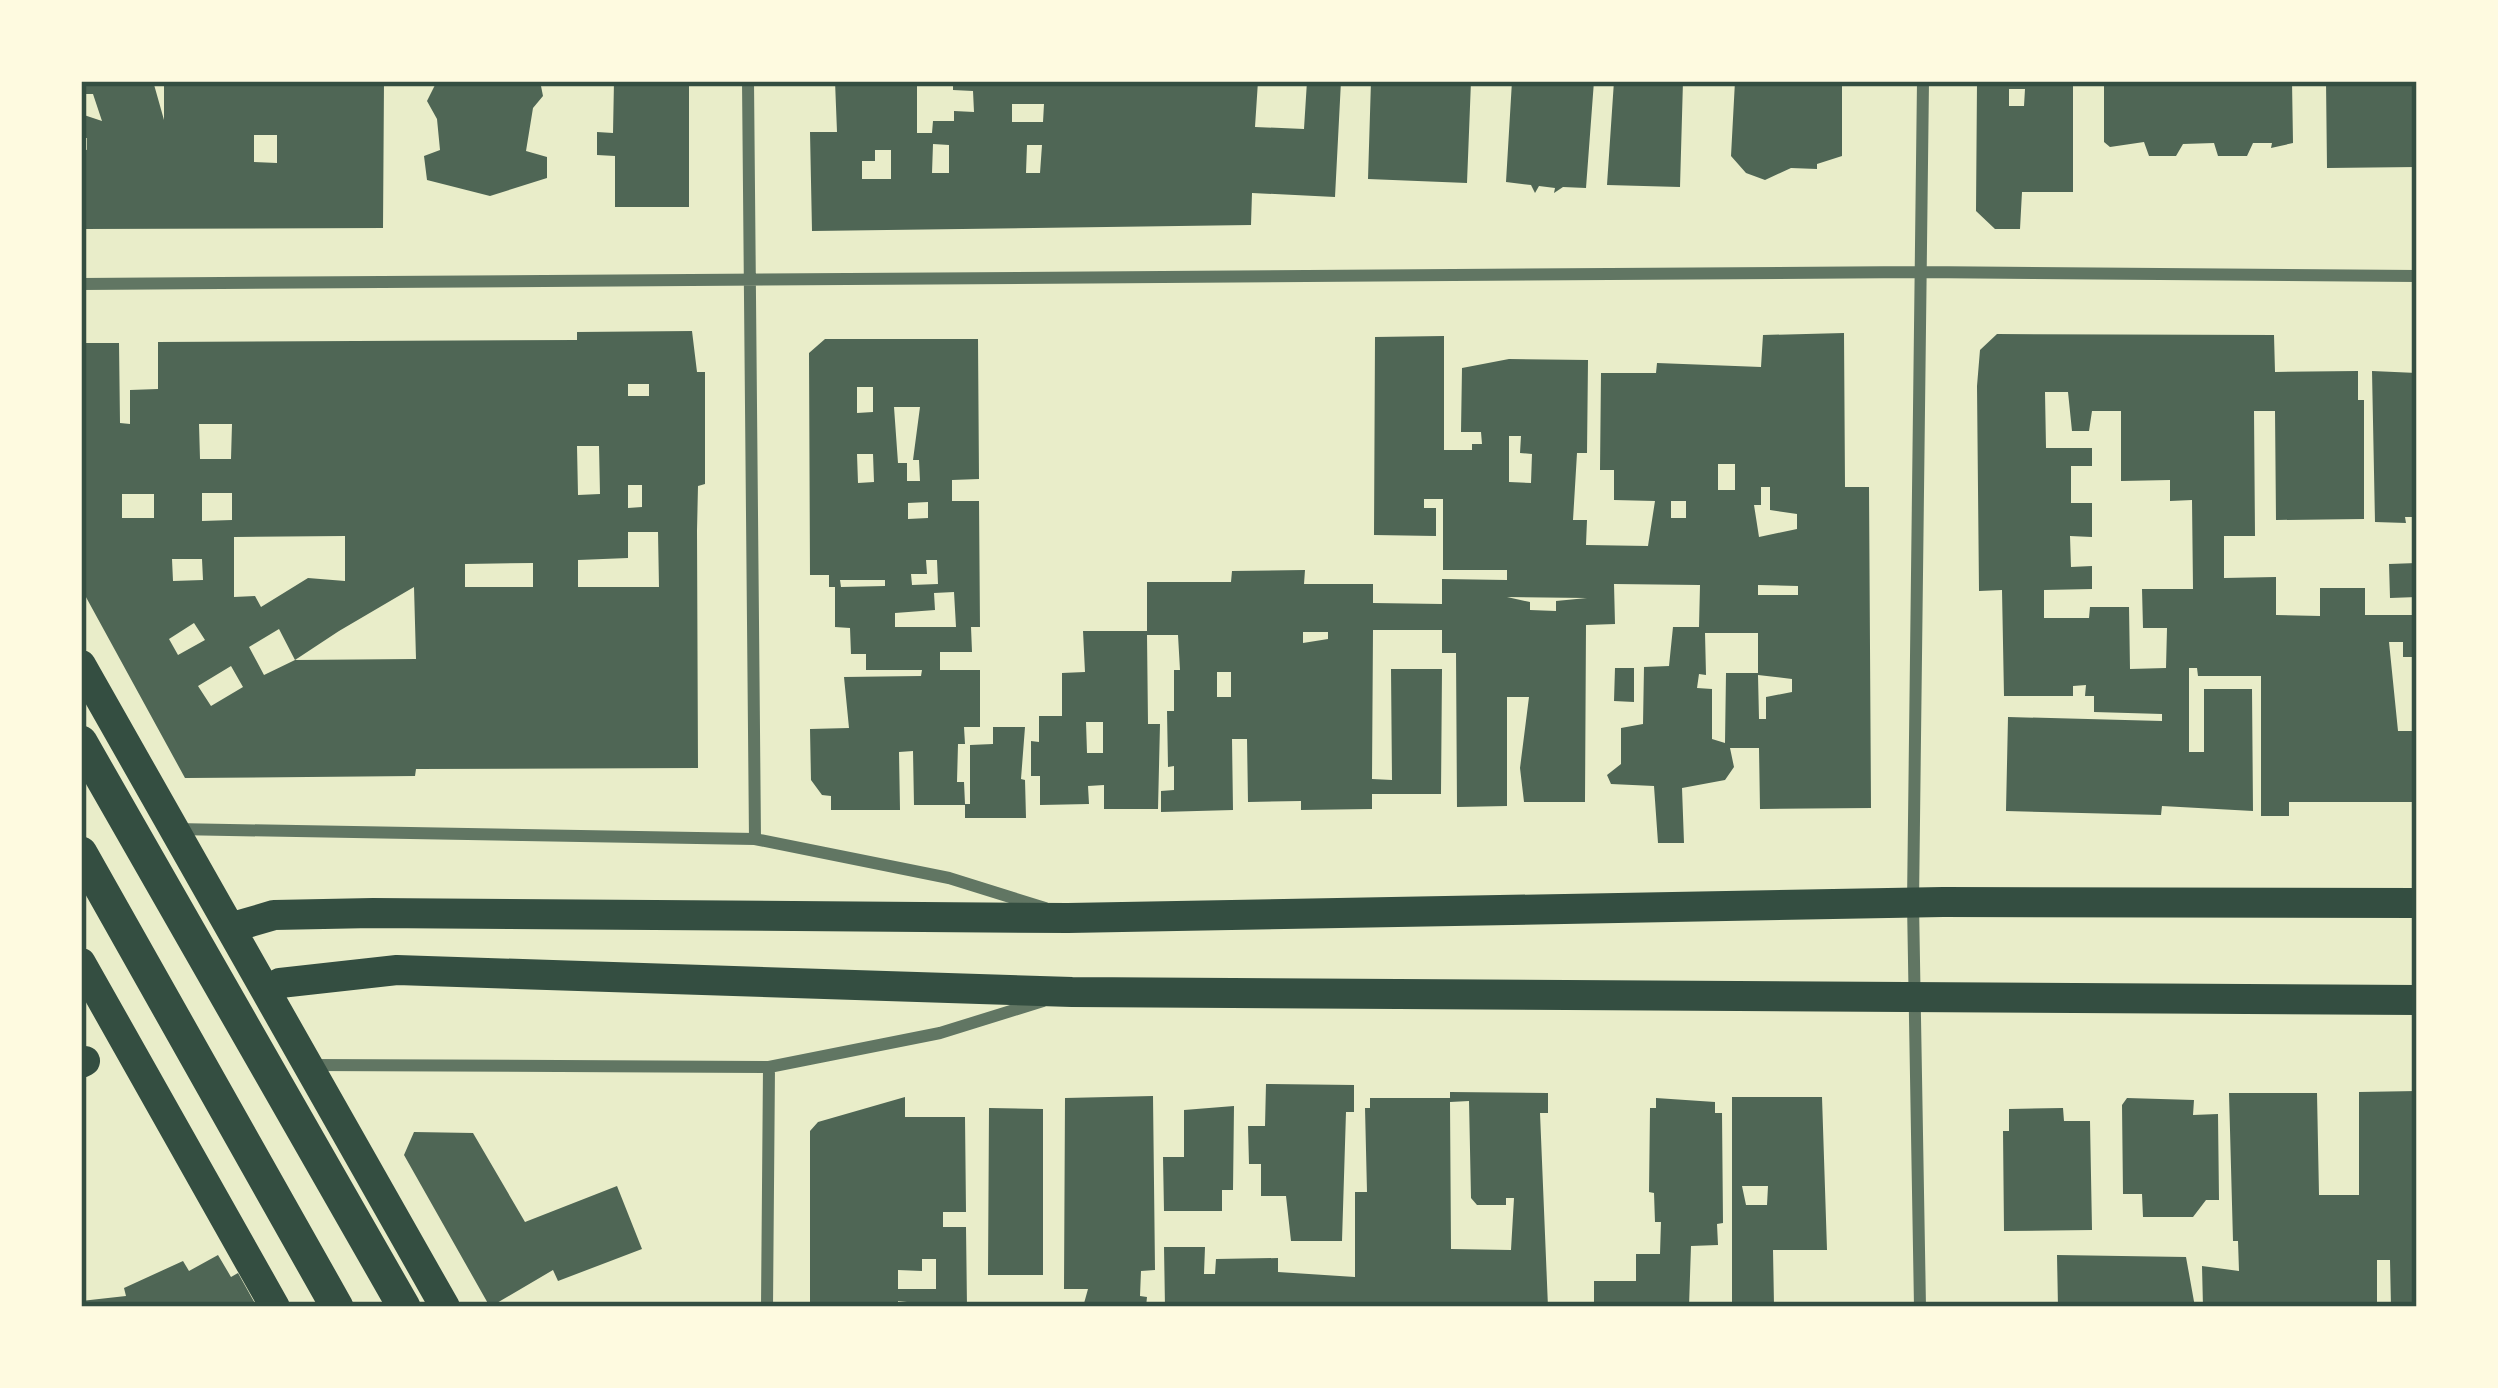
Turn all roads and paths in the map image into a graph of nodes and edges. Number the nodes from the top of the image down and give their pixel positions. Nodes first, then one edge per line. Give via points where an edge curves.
1 (748, 81) edge
2 (1923, 81) edge
3 (1918, 272) junction
4 (2417, 276) edge
5 (751, 282) junction
6 (81, 284) edge
7 (81, 665) edge
8 (81, 742) edge
9 (175, 829) junction
10 (755, 839) junction
11 (81, 854) edge
12 (1913, 903) junction
13 (2417, 903) edge
14 (1068, 918) junction
15 (240, 926) dead end
16 (81, 964) edge
17 (280, 983) dead end
18 (1072, 992) junction
19 (1915, 997) junction
20 (2417, 1000) edge
21 (309, 1065) junction
22 (769, 1067) junction
23 (275, 1307) edge
24 (337, 1307) edge
25 (404, 1307) edge
26 (445, 1307) edge
27 (767, 1307) edge
28 (1920, 1307) edge

1 - 5 street
2 - 3 street
3 - 4 street
3 - 5 street
3 - 12 street
5 - 6 street
5 - 10 street
7 - 9 main road
8 - 25 highway
9 - 10 street
9 - 21 main road
10 - 14 street via 994,890
11 - 24 highway
12 - 13 main road
12 - 14 main road
12 - 19 street
14 - 15 main road via 373,913 274,916
16 - 23 main road
17 - 18 main road via 397,970
18 - 19 main road
18 - 22 street via 940,1033
19 - 20 main road
19 - 28 street
21 - 22 street
21 - 26 main road
22 - 27 street

